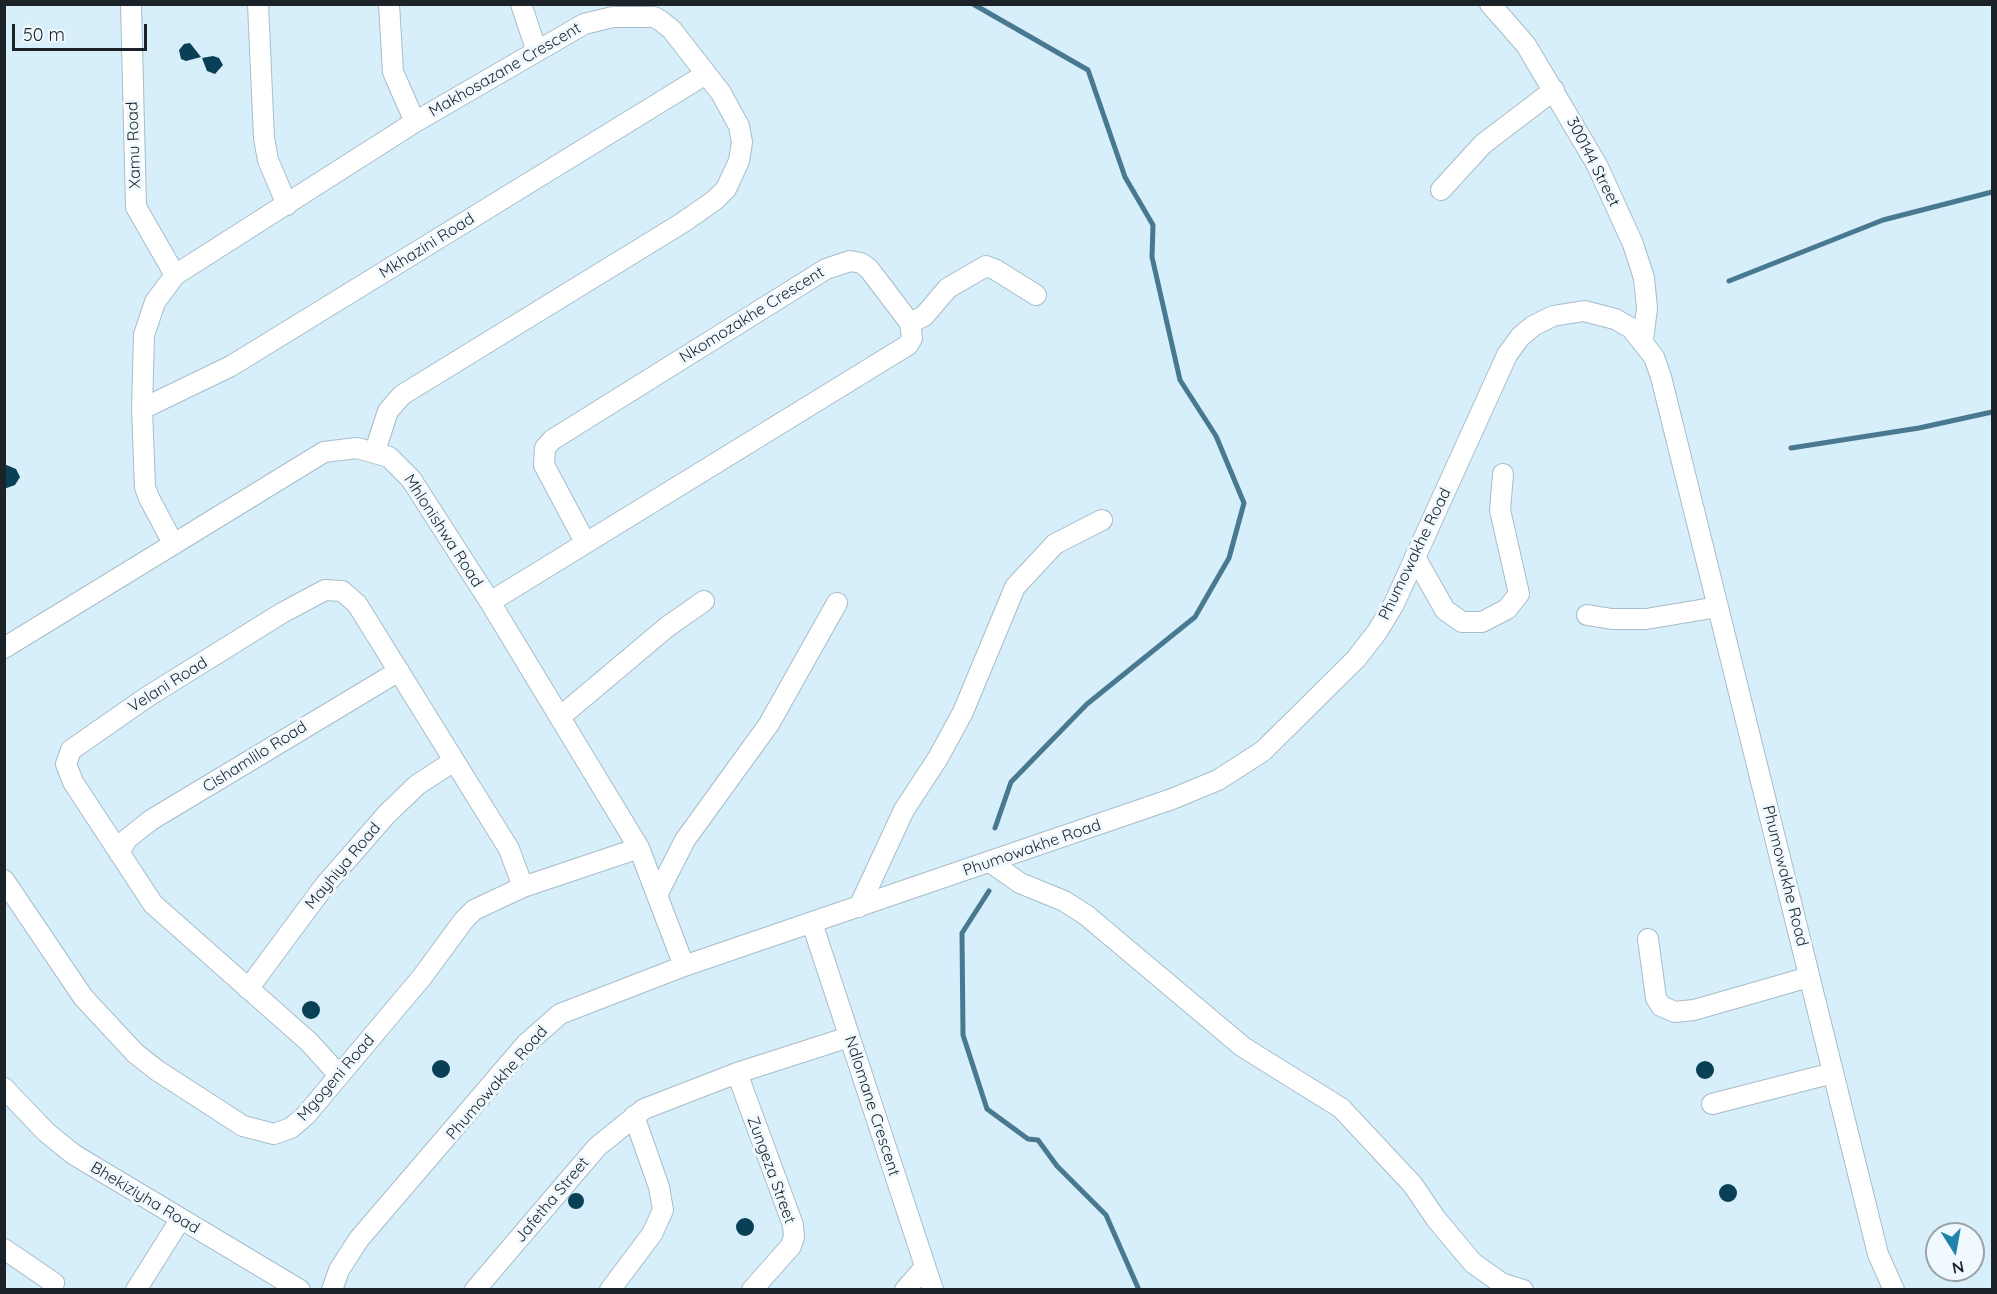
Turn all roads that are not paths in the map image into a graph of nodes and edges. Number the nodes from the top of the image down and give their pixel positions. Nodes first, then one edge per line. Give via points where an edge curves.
1 (131, 4) edge
2 (258, 4) edge
3 (389, 4) edge
4 (521, 4) edge
5 (1490, 4) edge
6 (653, 11) edge
7 (536, 49) junction
8 (706, 74) junction
9 (1554, 90) junction
10 (415, 122) junction
11 (1441, 190) dead end
12 (287, 205) junction
13 (175, 275) junction
14 (1036, 295) dead end
15 (909, 323) junction
16 (1643, 340) junction
17 (142, 408) junction
18 (375, 451) junction
19 (1503, 474) dead end
20 (1102, 520) dead end
21 (585, 542) junction
22 (173, 543) junction
23 (1415, 557) junction
24 (704, 601) dead end
25 (490, 602) junction
26 (837, 603) dead end
27 (1718, 607) junction
28 (1587, 615) dead end
29 (4, 648) edge
30 (399, 671) junction
31 (560, 717) junction
32 (454, 761) junction
33 (639, 848) junction
34 (119, 853) junction
35 (990, 862) junction
36 (4, 880) edge
37 (523, 887) junction
38 (657, 895) junction
39 (859, 907) junction
40 (812, 923) junction
41 (1648, 939) dead end
42 (684, 966) junction
43 (1809, 977) junction
44 (248, 989) junction
45 (849, 1037) junction
46 (736, 1073) junction
47 (1833, 1073) junction
48 (339, 1075) junction
49 (4, 1088) edge
50 (1712, 1104) dead end
51 (634, 1116) junction
52 (180, 1220) junction
53 (4, 1250) edge
54 (925, 1267) junction
55 (58, 1287) edge
56 (1890, 1289) edge
57 (136, 1290) edge
58 (300, 1290) edge
59 (332, 1290) edge
60 (475, 1290) edge
61 (610, 1290) edge
62 (752, 1290) edge
63 (905, 1290) edge
64 (933, 1290) edge
65 (1523, 1290) edge

1 - 13 street, Xamu Road via 136,207
2 - 12 street via 264,138 268,160
3 - 10 street via 393,72
4 - 7 street
5 - 9 street, 300144 Street via 1526,45
6 - 7 street, Makhosazane Crescent via 584,24
6 - 8 street, Makhosazane Crescent
7 - 10 street, Makhosazane Crescent
8 - 17 street, Mkhazini Road via 231,366
8 - 18 street, Makhosazane Crescent via 733,109 742,142 734,176 726,189 682,223 402,395 388,411
9 - 11 street via 1483,144
9 - 16 street, 300144 Street via 1597,165 1640,262 1647,293
10 - 12 street, Makhosazane Crescent
12 - 13 street, Makhosazane Crescent
13 - 17 street, Makhosazane Crescent via 155,302 144,334
14 - 15 street via 986,266 948,288 924,316
15 - 21 street via 912,338 900,351
15 - 21 street, Nkomozakhe Crescent via 869,269 861,263 838,264 552,440 545,448 544,465
16 - 23 street, Phumowakhe Road via 1615,319 1584,311 1553,316 1520,337 1507,355
16 - 27 street, Phumowakhe Road via 1661,377
17 - 22 street, Makhosazane Crescent via 145,487
18 - 22 street via 357,448 324,452
18 - 25 street, Mhlonishwa Road via 389,457 411,479
19 - 23 street via 1500,510 1519,594 1507,609 1482,622 1461,622 1445,610
20 - 39 street via 1054,544 1015,587 963,712 904,810
21 - 25 street
22 - 29 street
23 - 35 street, Phumowakhe Road via 1394,604 1356,659 1245,765 1172,799
24 - 31 street
25 - 31 street, Mhlonishwa Road
26 - 38 street via 769,724 685,840
27 - 28 street via 1646,619
27 - 43 street, Phumowakhe Road
30 - 32 street, Velani Road
30 - 34 street, Cishamlilo Road via 152,820 127,839
30 - 34 street, Velani Road via 357,604 342,591 325,590 147,697 78,742 66,764 73,782
31 - 33 street, Mhlonishwa Road
32 - 37 street, Velani Road via 509,849
32 - 44 street, Mayhiya Road via 417,785 386,815 325,885
33 - 37 street, Mgogeni Road
33 - 38 street, Mhlonishwa Road
34 - 44 street, Velani Road via 153,904
35 - 39 street, Phumowakhe Road
35 - 65 street via 1020,882 1086,915 1243,1047 1341,1107 1413,1185 1473,1263 1500,1283
36 - 48 street, Mgogeni Road via 83,997 106,1023 158,1071 243,1126 265,1133 291,1128
37 - 48 street, Mgogeni Road via 489,901 464,920 422,977
38 - 42 street, Mhlonishwa Road
39 - 40 street, Phumowakhe Road
40 - 42 street, Phumowakhe Road
40 - 45 street, Ndlomane Crescent
41 - 43 street via 1656,998 1661,1006 1675,1012
42 - 59 street, Phumowakhe Road via 573,1007 547,1024 359,1239 339,1270
43 - 47 street, Phumowakhe Road
44 - 48 street, Velani Road via 309,1042
45 - 46 street, Jafetha Street
45 - 54 street, Ndlomane Crescent
46 - 51 street, Jafetha Street via 656,1101
46 - 62 street, Zungeza Street via 793,1225 794,1237 785,1254
47 - 50 street
47 - 56 street, Phumowakhe Road
49 - 52 street, Bhekiziyha Road via 73,1154
51 - 60 street, Jafetha Street via 597,1147
51 - 61 street via 663,1210 652,1234
52 - 57 street
52 - 58 street, Bhekiziyha Road
53 - 55 street
54 - 63 street
54 - 64 street, Ndlomane Crescent

